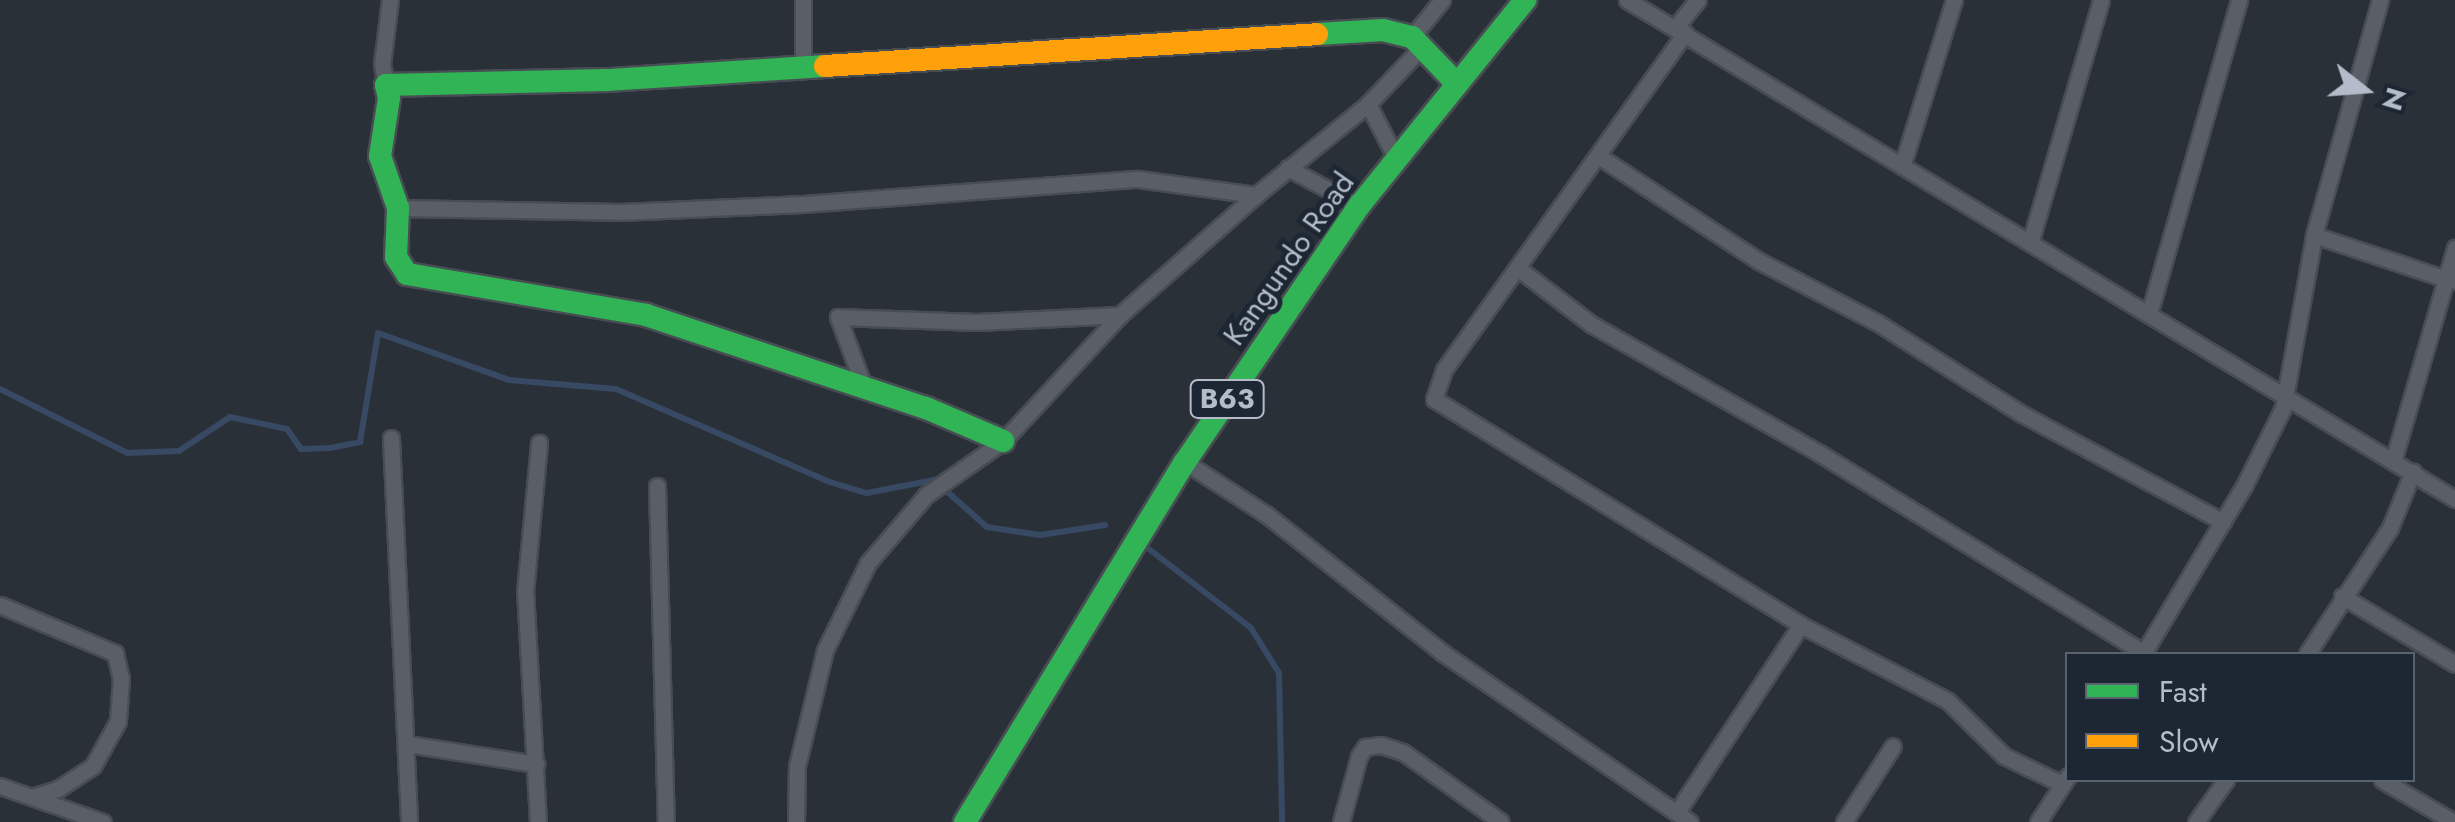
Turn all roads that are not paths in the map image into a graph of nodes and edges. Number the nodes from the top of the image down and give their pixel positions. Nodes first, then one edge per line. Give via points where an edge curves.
1 (390, 0) edge
2 (804, 0) edge
3 (1442, 0) edge
4 (1525, 0) edge
5 (1627, 0) edge
6 (1698, 0) edge
7 (1954, 0) edge
8 (2101, 0) edge
9 (2239, 0) edge
10 (2380, 0) edge
11 (1680, 30) junction
12 (1417, 42) junction
13 (803, 67) junction
14 (1457, 84) junction
15 (386, 85) junction
16 (1368, 104) junction
17 (1600, 157) junction
18 (1396, 160) junction
19 (1902, 166) junction
20 (1288, 168) junction
21 (1256, 195) junction
22 (1359, 206) junction
23 (398, 208) junction
24 (2314, 235) junction
25 (2030, 243) junction
26 (2455, 248) edge
27 (1519, 268) junction
28 (2450, 280) edge
29 (2149, 314) junction
30 (1120, 315) junction
31 (864, 387) junction
32 (2283, 393) junction
33 (391, 438) dead end
34 (1003, 442) junction
35 (540, 443) dead end
36 (2394, 458) junction
37 (1184, 462) junction
38 (2412, 471) junction
39 (657, 486) dead end
40 (2455, 500) edge
41 (2223, 522) junction
42 (2342, 596) junction
43 (0, 605) edge
44 (1801, 625) junction
45 (2141, 652) edge
46 (2145, 652) edge
47 (2308, 652) edge
48 (2455, 664) edge
49 (408, 744) junction
50 (1893, 746) dead end
51 (536, 764) junction
52 (2065, 780) edge
53 (2225, 782) edge
54 (2385, 782) edge
55 (0, 786) edge
56 (32, 797) junction
57 (1683, 817) edge
58 (2198, 821) edge
59 (103, 822) edge
60 (409, 822) edge
61 (538, 822) edge
62 (666, 822) edge
63 (796, 822) edge
64 (965, 822) edge
65 (1341, 822) edge
66 (1501, 822) edge
67 (1844, 822) edge
68 (2038, 822) edge
69 (2454, 822) edge

1 - 15 street
2 - 13 street
3 - 12 street
4 - 14 main road, Kangundo Road / B63
5 - 11 street
6 - 11 street
7 - 19 street
8 - 25 street
9 - 29 street
10 - 24 street
11 - 17 street
11 - 19 street
12 - 13 main road via 1383,30
12 - 14 main road
12 - 16 street
13 - 15 main road
14 - 18 main road, Kangundo Road / B63
15 - 23 main road via 380,156
16 - 18 street
16 - 20 street
17 - 27 street
17 - 41 street via 1759,261
18 - 22 main road, Kangundo Road / B63
19 - 25 street
20 - 21 street
20 - 22 street
21 - 23 street via 1138,180 637,211
21 - 30 street
22 - 37 main road, Kangundo Road / B63
23 - 31 main road via 396,257 406,274 646,315
24 - 28 street
24 - 32 street
25 - 29 street
26 - 28 street
27 - 44 street via 1444,370 1434,399
27 - 45 street via 1591,324 1819,452
28 - 36 street
29 - 32 street
30 - 31 street via 978,322 838,317
30 - 34 street
31 - 34 main road
32 - 36 street
32 - 41 street via 2276,430
33 - 49 street
34 - 63 street via 926,495 868,563 825,650 797,766
35 - 51 street via 525,592
36 - 38 street
37 - 57 street via 1267,515 1443,653
37 - 64 main road, Kangundo Road / B63
38 - 40 street
38 - 42 street via 2390,528
39 - 62 street
41 - 46 street
42 - 47 street
42 - 48 street
43 - 56 street via 115,653 122,678 118,720 93,766
44 - 52 street via 1948,702 2004,756
44 - 57 street
49 - 51 street
49 - 60 street
50 - 67 street
51 - 61 street
52 - 68 street
53 - 58 street
54 - 69 street
55 - 56 street
56 - 59 street
65 - 66 street via 1359,756 1365,747 1381,745 1403,752

